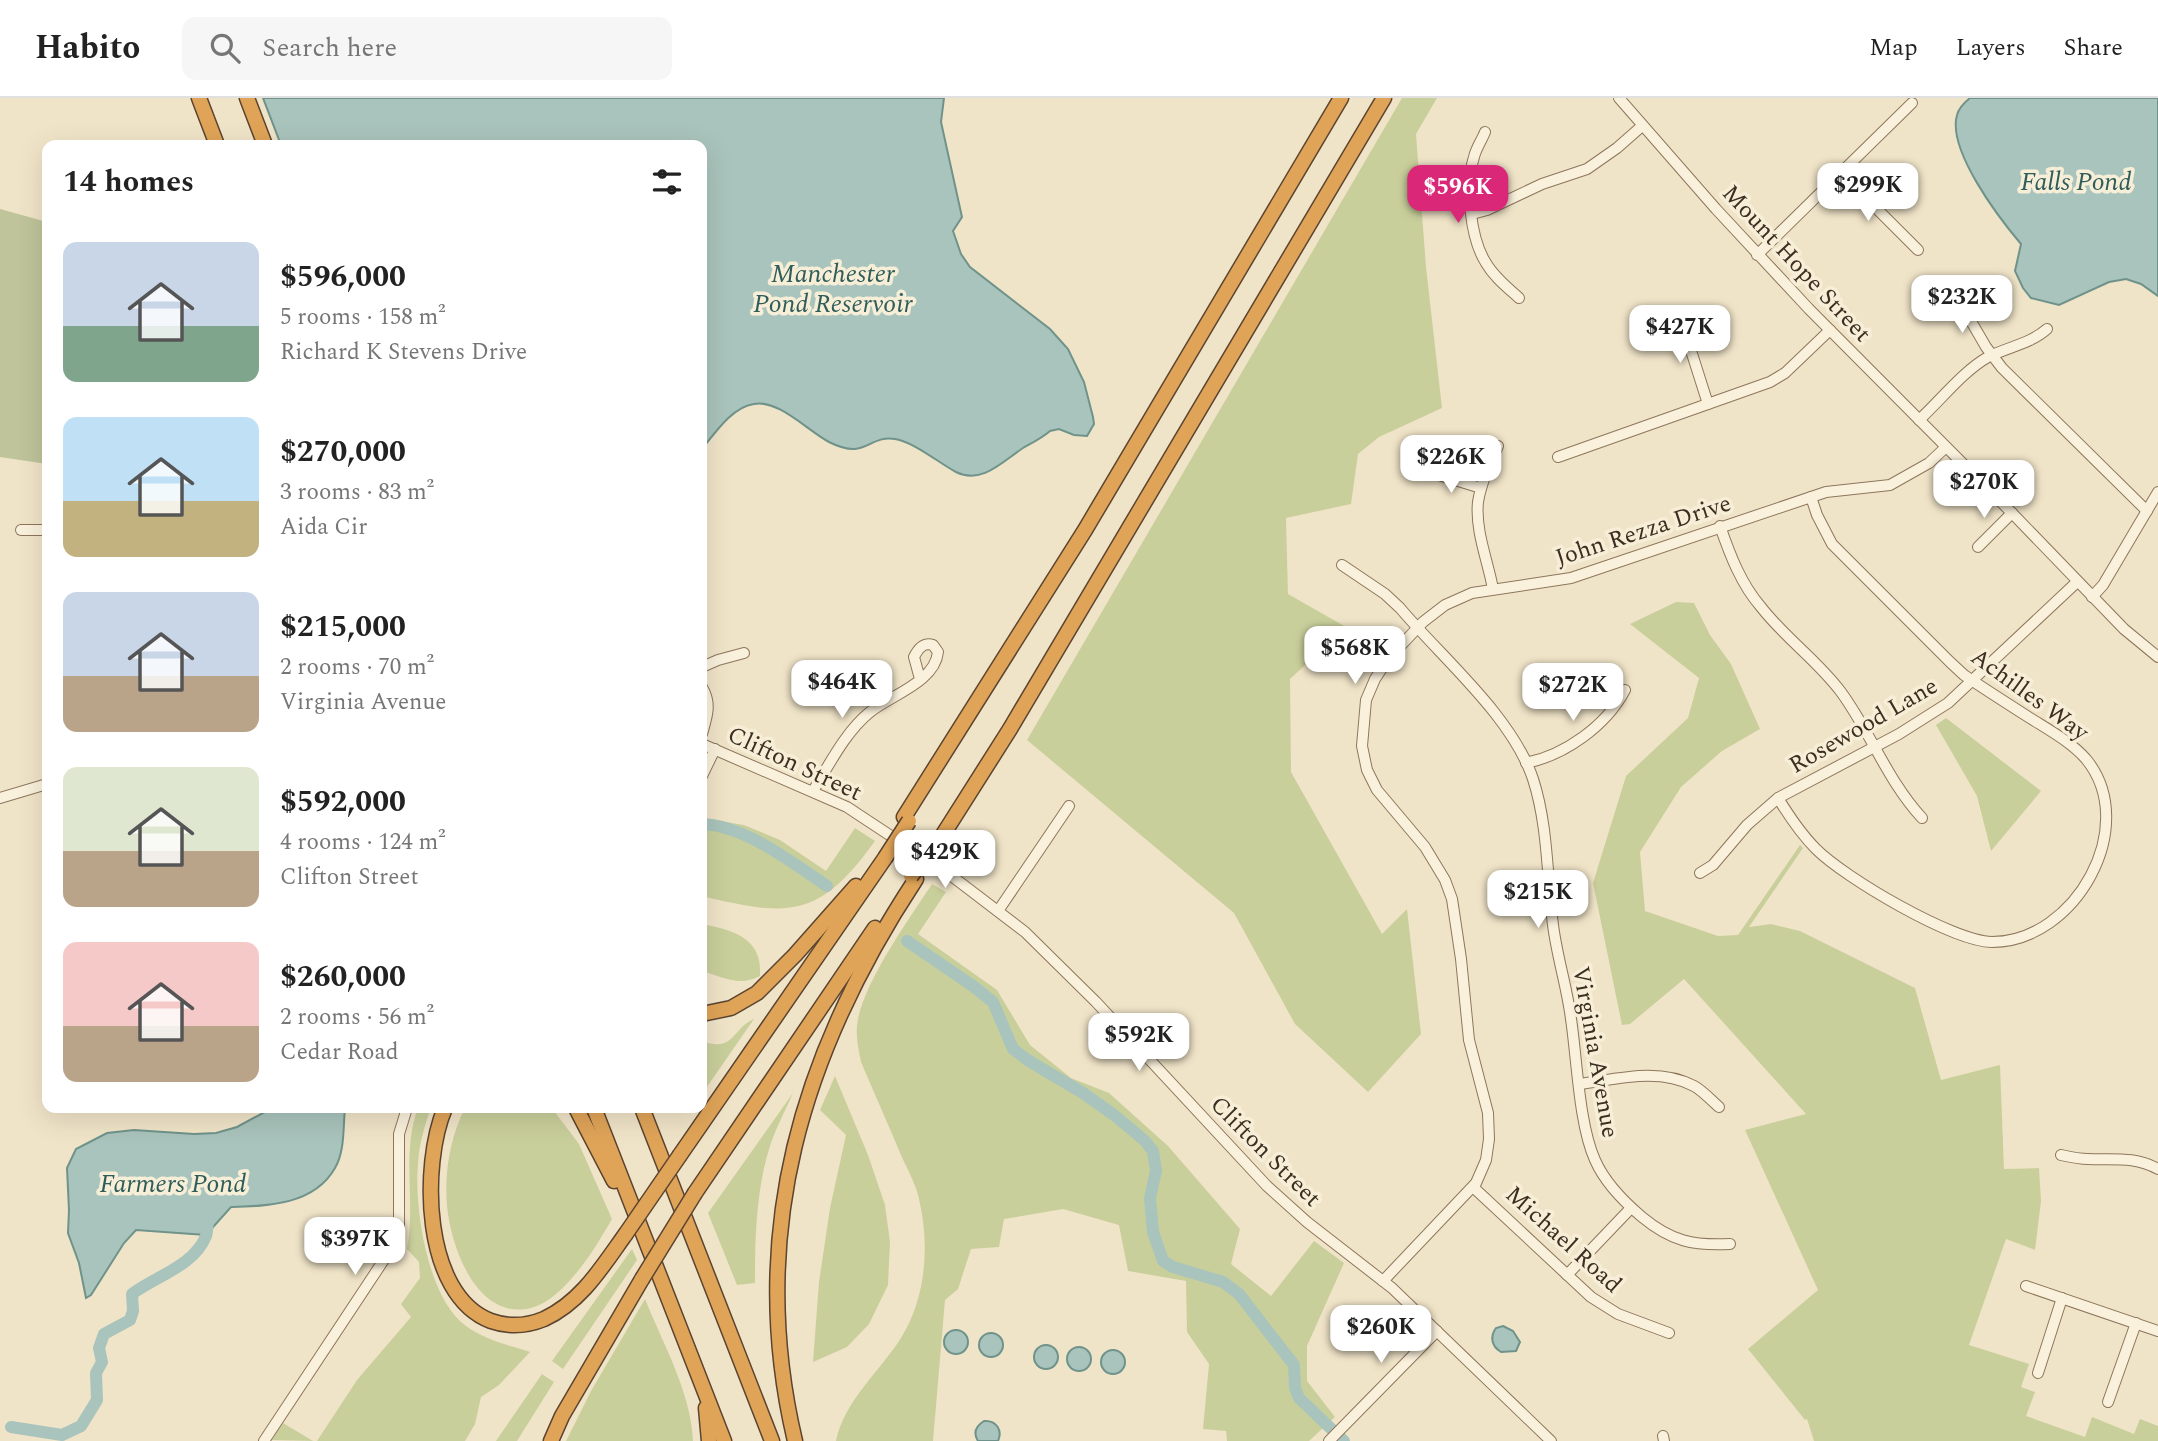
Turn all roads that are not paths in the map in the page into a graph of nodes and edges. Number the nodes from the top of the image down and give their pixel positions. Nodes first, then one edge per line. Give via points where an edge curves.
1 (199, 98) edge
2 (247, 98) edge
3 (1341, 98) edge
4 (1384, 98) edge
5 (1619, 98) edge
6 (1912, 103) dead end
7 (1642, 126) junction
8 (1485, 132) dead end
9 (215, 140) edge
10 (263, 140) edge
11 (1841, 173) junction
12 (1472, 214) junction
13 (1918, 250) dead end
14 (1757, 255) junction
15 (1957, 297) dead end
16 (1519, 298) dead end
17 (1680, 317) dead end
18 (2047, 329) dead end
19 (1830, 330) junction
20 (1992, 356) junction
21 (1708, 404) junction
22 (1919, 420) junction
23 (1498, 446) dead end
24 (1946, 447) junction
25 (1558, 457) dead end
26 (1429, 472) dead end
27 (1481, 488) junction
28 (2158, 492) edge
29 (1811, 497) junction
30 (2147, 511) junction
31 (2012, 513) junction
32 (1720, 527) junction
33 (21, 530) dead end
34 (42, 530) edge
35 (1978, 547) dead end
36 (1342, 565) dead end
37 (2077, 582) junction
38 (1493, 589) junction
39 (2092, 597) junction
40 (1416, 628) junction
41 (744, 653) dead end
42 (2158, 657) edge
43 (707, 665) edge
44 (920, 679) dead end
45 (1973, 681) junction
46 (1625, 690) dead end
47 (707, 696) edge
48 (707, 714) edge
49 (707, 746) edge
50 (1873, 746) junction
51 (715, 749) junction
52 (1526, 763) junction
53 (707, 766) edge
54 (42, 785) edge
55 (813, 791) junction
56 (0, 798) edge
57 (1778, 798) junction
58 (1069, 806) dead end
59 (1922, 818) dead end
60 (882, 856) junction
61 (1700, 873) dead end
62 (914, 877) junction
63 (998, 911) junction
64 (707, 1013) edge
65 (1580, 1084) junction
66 (1719, 1107) dead end
67 (405, 1113) edge
68 (443, 1113) edge
69 (579, 1113) edge
70 (596, 1113) edge
71 (644, 1113) edge
72 (2061, 1155) dead end
73 (2158, 1169) edge
74 (1473, 1186) junction
75 (1632, 1208) junction
76 (636, 1214) junction
77 (1730, 1244) dead end
78 (1567, 1275) junction
79 (1383, 1281) junction
80 (2026, 1286) dead end
81 (2062, 1298) junction
82 (2136, 1323) junction
83 (1437, 1331) junction
84 (2158, 1331) edge
85 (1669, 1333) dead end
86 (2038, 1373) dead end
87 (703, 1386) junction
88 (2108, 1402) dead end
89 (264, 1441) edge
90 (551, 1441) edge
91 (709, 1441) edge
92 (724, 1441) edge
93 (772, 1441) edge
94 (795, 1441) edge
95 (1329, 1441) edge
96 (1551, 1441) edge

1 - 9 highway
2 - 10 highway
3 - 60 highway via 1085,530
4 - 62 highway, bridge via 1010,729
5 - 7 street, Mount Hope Street
6 - 11 street
7 - 12 street via 1587,169
7 - 14 street, Mount Hope Street
8 - 12 street via 1470,176
11 - 13 street
11 - 14 street
12 - 16 street via 1486,264
14 - 19 street, Mount Hope Street
15 - 20 street
17 - 21 street
18 - 20 street
19 - 21 street via 1785,373
19 - 22 street, Mount Hope Street
20 - 22 street via 1967,373
20 - 30 street
21 - 25 street
22 - 24 street, Mount Hope Street
23 - 27 street
24 - 29 street, John Rezza Drive via 1929,463 1890,485
24 - 31 street, Mount Hope Street
26 - 27 street
27 - 38 street via 1478,519
28 - 30 street
29 - 32 street, John Rezza Drive
29 - 45 street, Achilles Way via 1832,544
30 - 39 street via 2104,585
31 - 35 street
31 - 37 street, Mount Hope Street
32 - 38 street, John Rezza Drive via 1571,578
32 - 50 street via 1744,583 1760,607 1837,686
33 - 34 street
36 - 40 street, Virginia Avenue via 1385,594
37 - 39 street, Mount Hope Street
37 - 45 street, Rosewood Lane
38 - 40 street, John Rezza Drive via 1445,605
39 - 42 street, Mount Hope Street
40 - 52 street, Virginia Avenue via 1493,713
40 - 74 street, John Rezza Drive via 1375,679 1366,700 1362,746 1377,790 1425,847 1452,900 1469,1040 1488,1113 1486,1160
41 - 43 street
44 - 55 street via 860,722
45 - 50 street, Rosewood Lane via 1925,719
45 - 57 street, Achilles Way via 2085,759 2104,796 2105,841 2094,869 2067,908 2041,929 2017,939 1991,942 1968,937 1913,912 1835,865 1803,835
46 - 52 street via 1608,717 1559,751
47 - 48 street
49 - 51 street, Clifton Street
50 - 57 street, Rosewood Lane
50 - 59 street
51 - 53 street
51 - 55 street, Clifton Street
52 - 65 street, Virginia Avenue via 1539,805 1557,954
54 - 56 street
55 - 63 street, Clifton Street via 847,807
57 - 61 street, Rosewood Lane
58 - 63 street
60 - 64 highway via 765,986 740,1004
60 - 68 highway, bridge via 625,1235 585,1289 545,1318 527,1324 491,1321 474,1312 451,1282 433,1222 431,1166
62 - 90 highway, bridge via 695,1193
62 - 94 highway via 839,1014 815,1073 794,1146 781,1221 778,1297 783,1374
63 - 79 street, Clifton Street via 1058,963 1267,1186
65 - 66 street via 1660,1076 1693,1086
65 - 75 street, Virginia Avenue via 1594,1158
67 - 89 street via 399,1134 399,1237
69 - 76 highway
70 - 76 highway
71 - 93 highway
72 - 73 street via 2085,1160 2123,1158
74 - 78 street, Michael Road
74 - 79 street, John Rezza Drive
75 - 77 street, Virginia Avenue via 1669,1236 1685,1242
75 - 78 street
76 - 87 highway
78 - 85 street, Michael Road via 1618,1314
79 - 83 street, Clifton Street
80 - 81 street
81 - 82 street
81 - 86 street
82 - 84 street
82 - 88 street
83 - 95 street
83 - 96 street, Clifton Street
87 - 91 highway
87 - 92 highway

